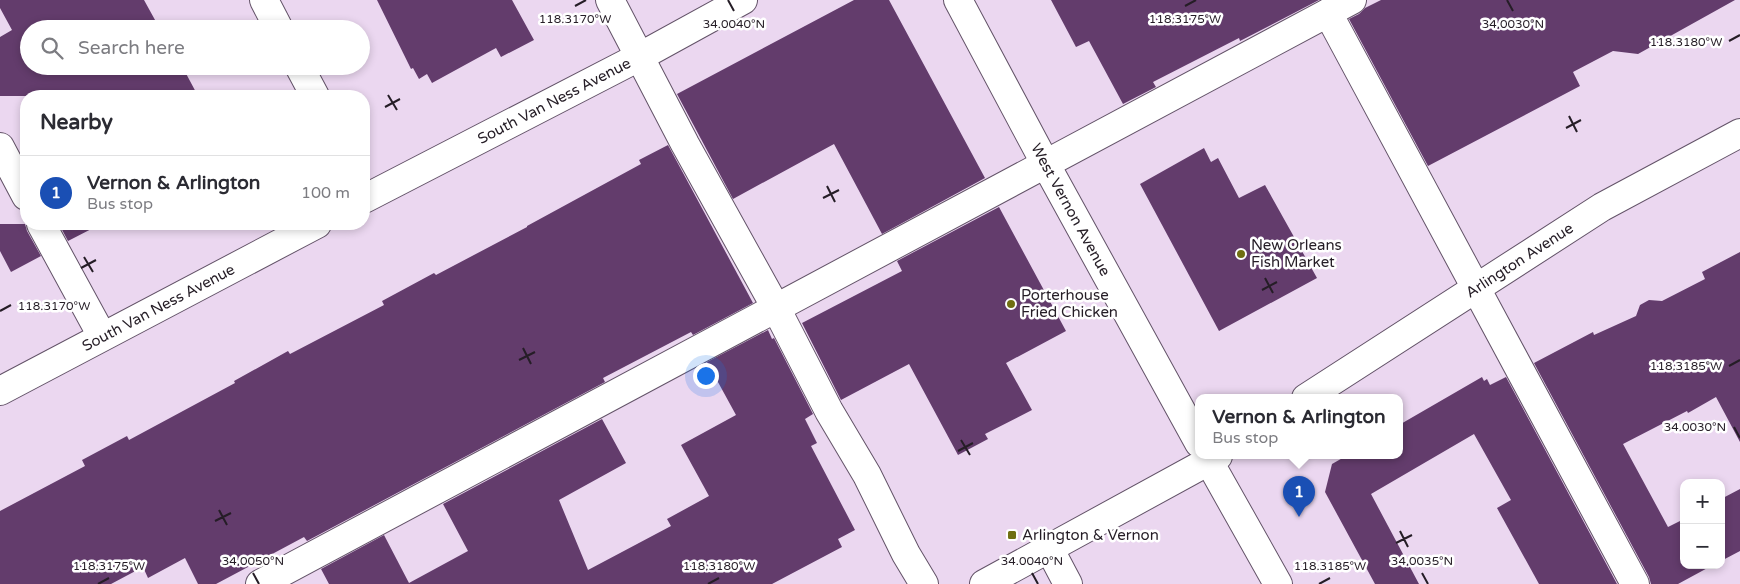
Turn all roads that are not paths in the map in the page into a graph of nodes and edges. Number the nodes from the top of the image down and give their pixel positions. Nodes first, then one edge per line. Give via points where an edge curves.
1 (264, 0) edge
2 (610, 0) edge
3 (743, 0) edge
4 (958, 0) edge
5 (1352, 0) edge
6 (1328, 13) junction
7 (274, 20) edge
8 (641, 56) junction
9 (304, 75) edge
10 (312, 90) edge
11 (1740, 133) edge
12 (0, 147) edge
13 (1045, 163) junction
14 (20, 185) edge
15 (370, 192) edge
16 (44, 230) edge
17 (305, 230) edge
18 (1477, 288) junction
19 (776, 308) junction
20 (102, 336) junction
21 (0, 391) edge
22 (1312, 394) edge
23 (1195, 431) edge
24 (1200, 459) edge
25 (1211, 459) edge
26 (1049, 548) junction
27 (260, 584) edge
28 (924, 584) edge
29 (984, 584) edge
30 (1068, 584) edge
31 (1278, 584) edge
32 (1635, 584) edge

1 - 7 main road
2 - 8 main road
3 - 8 main road, South Van Ness Avenue
4 - 13 main road, West Vernon Avenue
5 - 6 main road
6 - 13 main road
6 - 18 main road
8 - 15 main road, South Van Ness Avenue
8 - 19 main road
9 - 10 main road
11 - 18 main road, Arlington Avenue via 1602,207
12 - 14 main road
13 - 19 main road
13 - 23 main road, West Vernon Avenue
16 - 20 main road
17 - 20 main road, South Van Ness Avenue
18 - 22 main road, Arlington Avenue
18 - 32 main road
19 - 27 main road
19 - 28 main road
20 - 21 main road, South Van Ness Avenue
24 - 26 main road
25 - 31 main road, West Vernon Avenue
26 - 29 main road
26 - 30 main road

